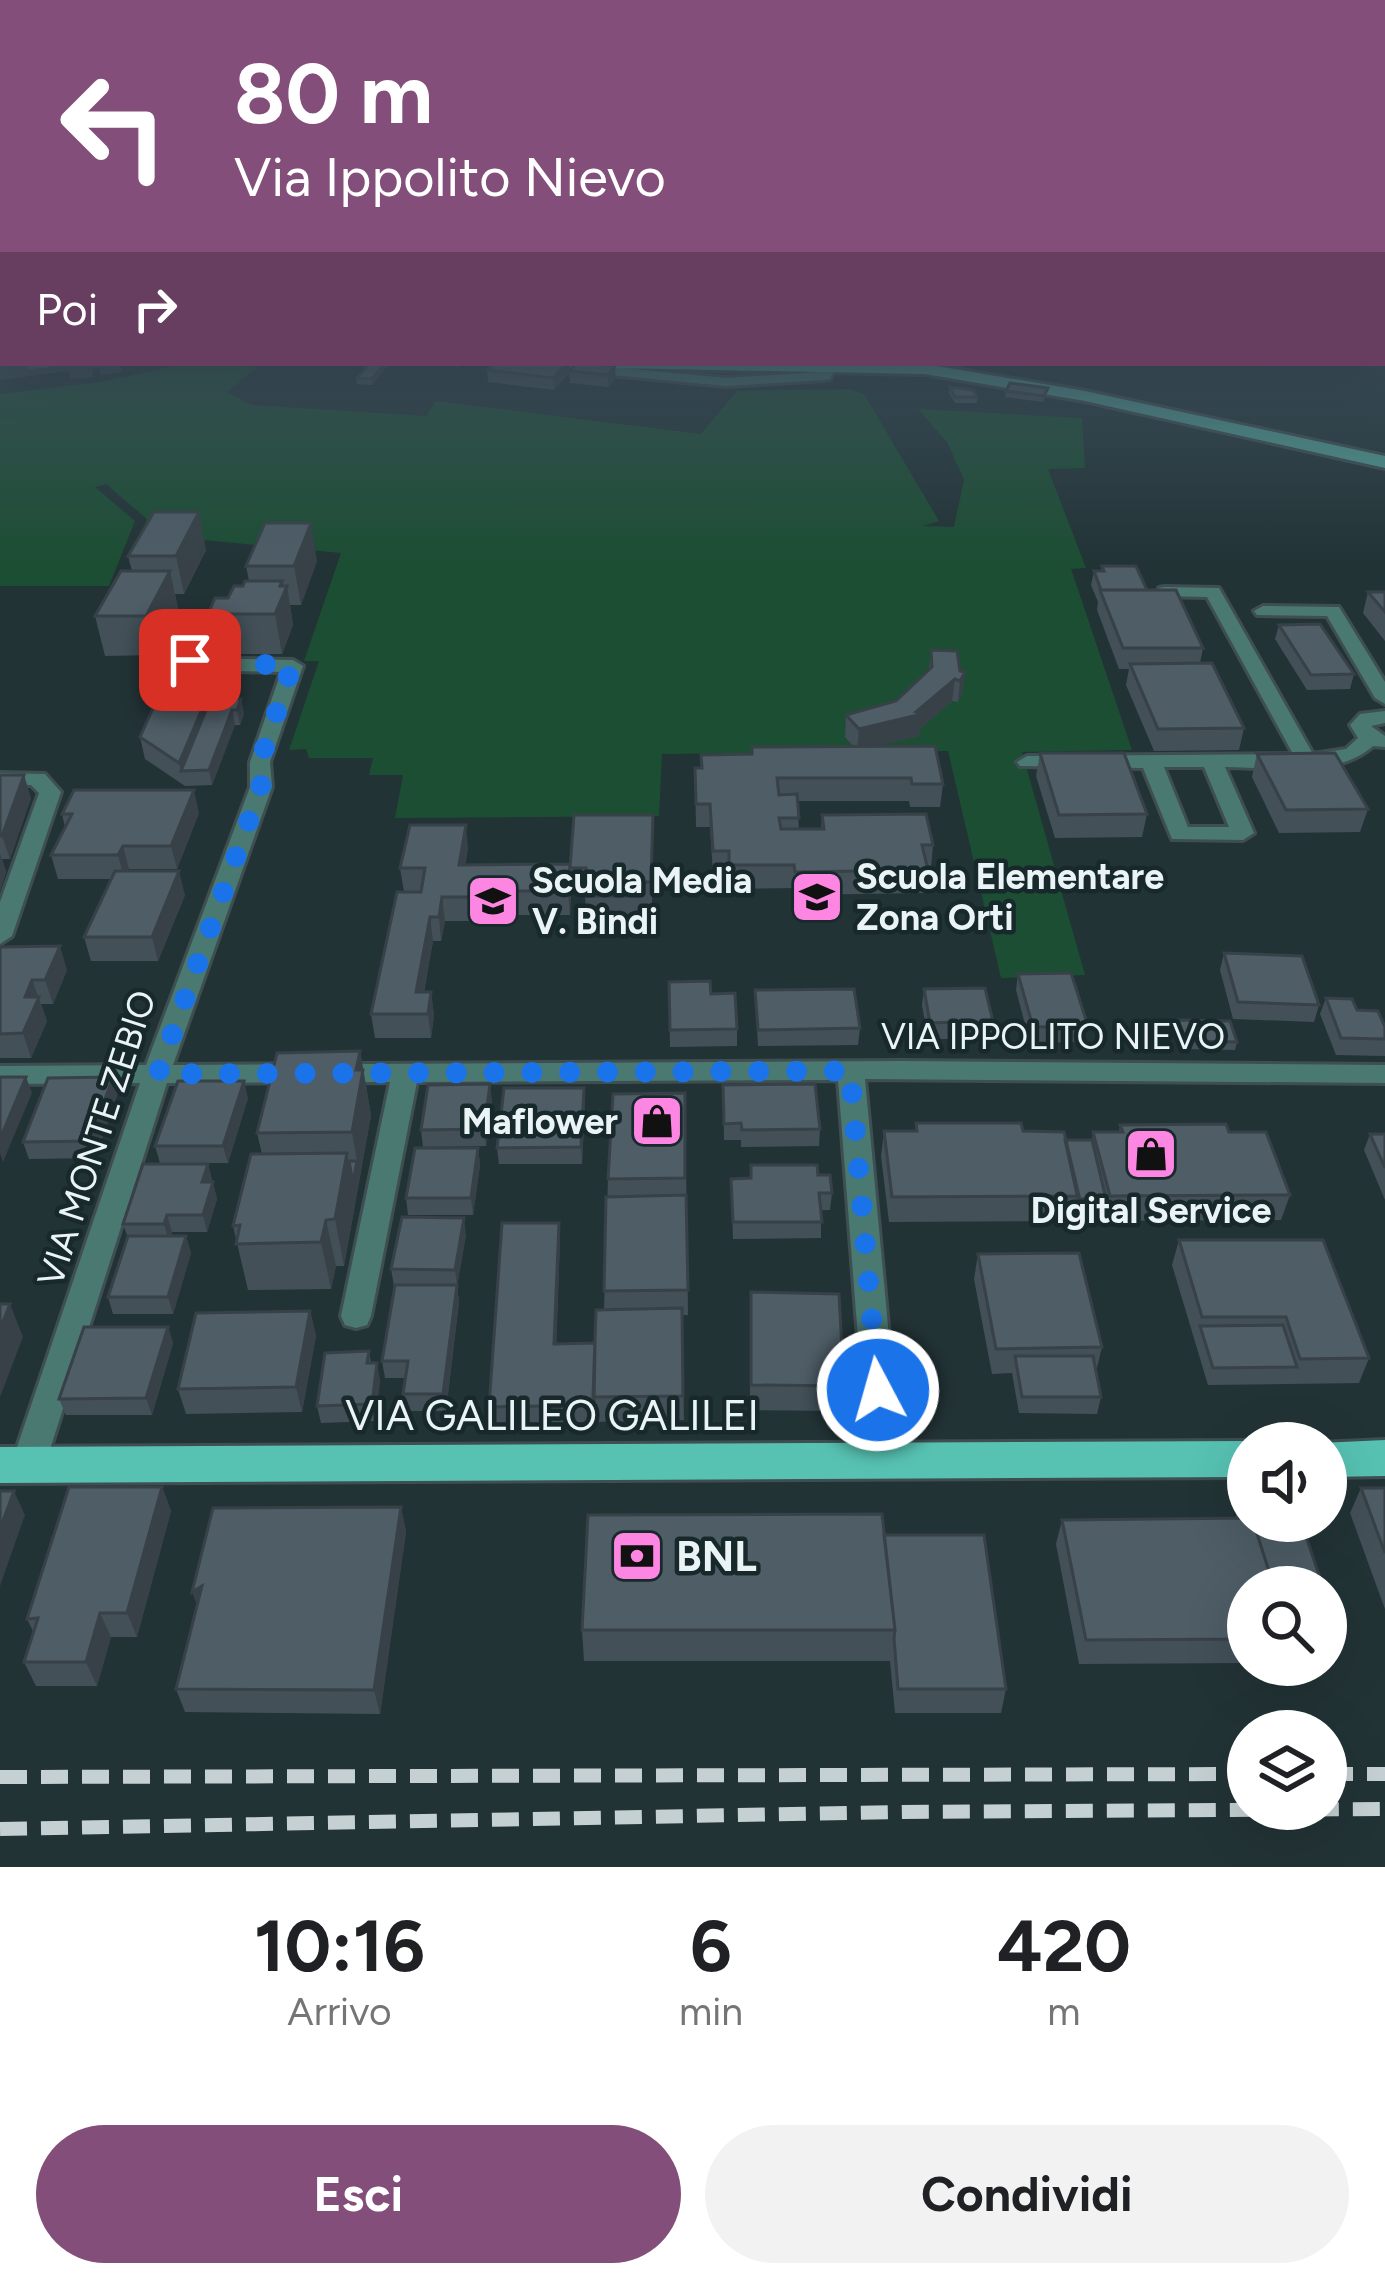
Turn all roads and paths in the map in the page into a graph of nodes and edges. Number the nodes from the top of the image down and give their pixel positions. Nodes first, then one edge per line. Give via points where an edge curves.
1 (1055, 391) edge
2 (1385, 463) edge
3 (1165, 592) edge
4 (1263, 611) dead end
5 (192, 656) dead end
6 (1385, 698) edge
7 (1385, 717) edge
8 (1377, 740) edge
9 (1212, 760) junction
10 (1151, 761) junction
11 (1307, 761) junction
12 (1027, 762) dead end
13 (0, 779) edge
14 (0, 936) edge
15 (850, 1071) junction
16 (158, 1074) junction
17 (405, 1074) junction
18 (1385, 1074) edge
19 (0, 1075) edge
20 (356, 1316) dead end
21 (1385, 1458) edge
22 (1227, 1459) edge
23 (1347, 1459) edge
24 (884, 1463) junction
25 (14, 1465) edge

1 - 2 main road
3 - 11 street via 1214,592
4 - 6 street via 1333,611
5 - 16 street, VIA MONTE ZEBIO via 195,664 292,666 260,762 261,787
7 - 8 street via 1362,721 1360,729
8 - 11 street via 1344,757
9 - 10 street
9 - 10 street via 1243,833 1180,834
9 - 11 street
10 - 12 street
13 - 14 street via 37,779 50,792
15 - 17 street, VIA IPPOLITO NIEVO
15 - 18 street, VIA IPPOLITO NIEVO
15 - 24 street
16 - 17 street, VIA IPPOLITO NIEVO
16 - 19 street, VIA IPPOLITO NIEVO
16 - 25 street, VIA MONTE ZEBIO
17 - 20 street
21 - 23 main road
22 - 24 main road, VIA GALILEO GALILEI
24 - 25 main road, VIA GALILEO GALILEI

